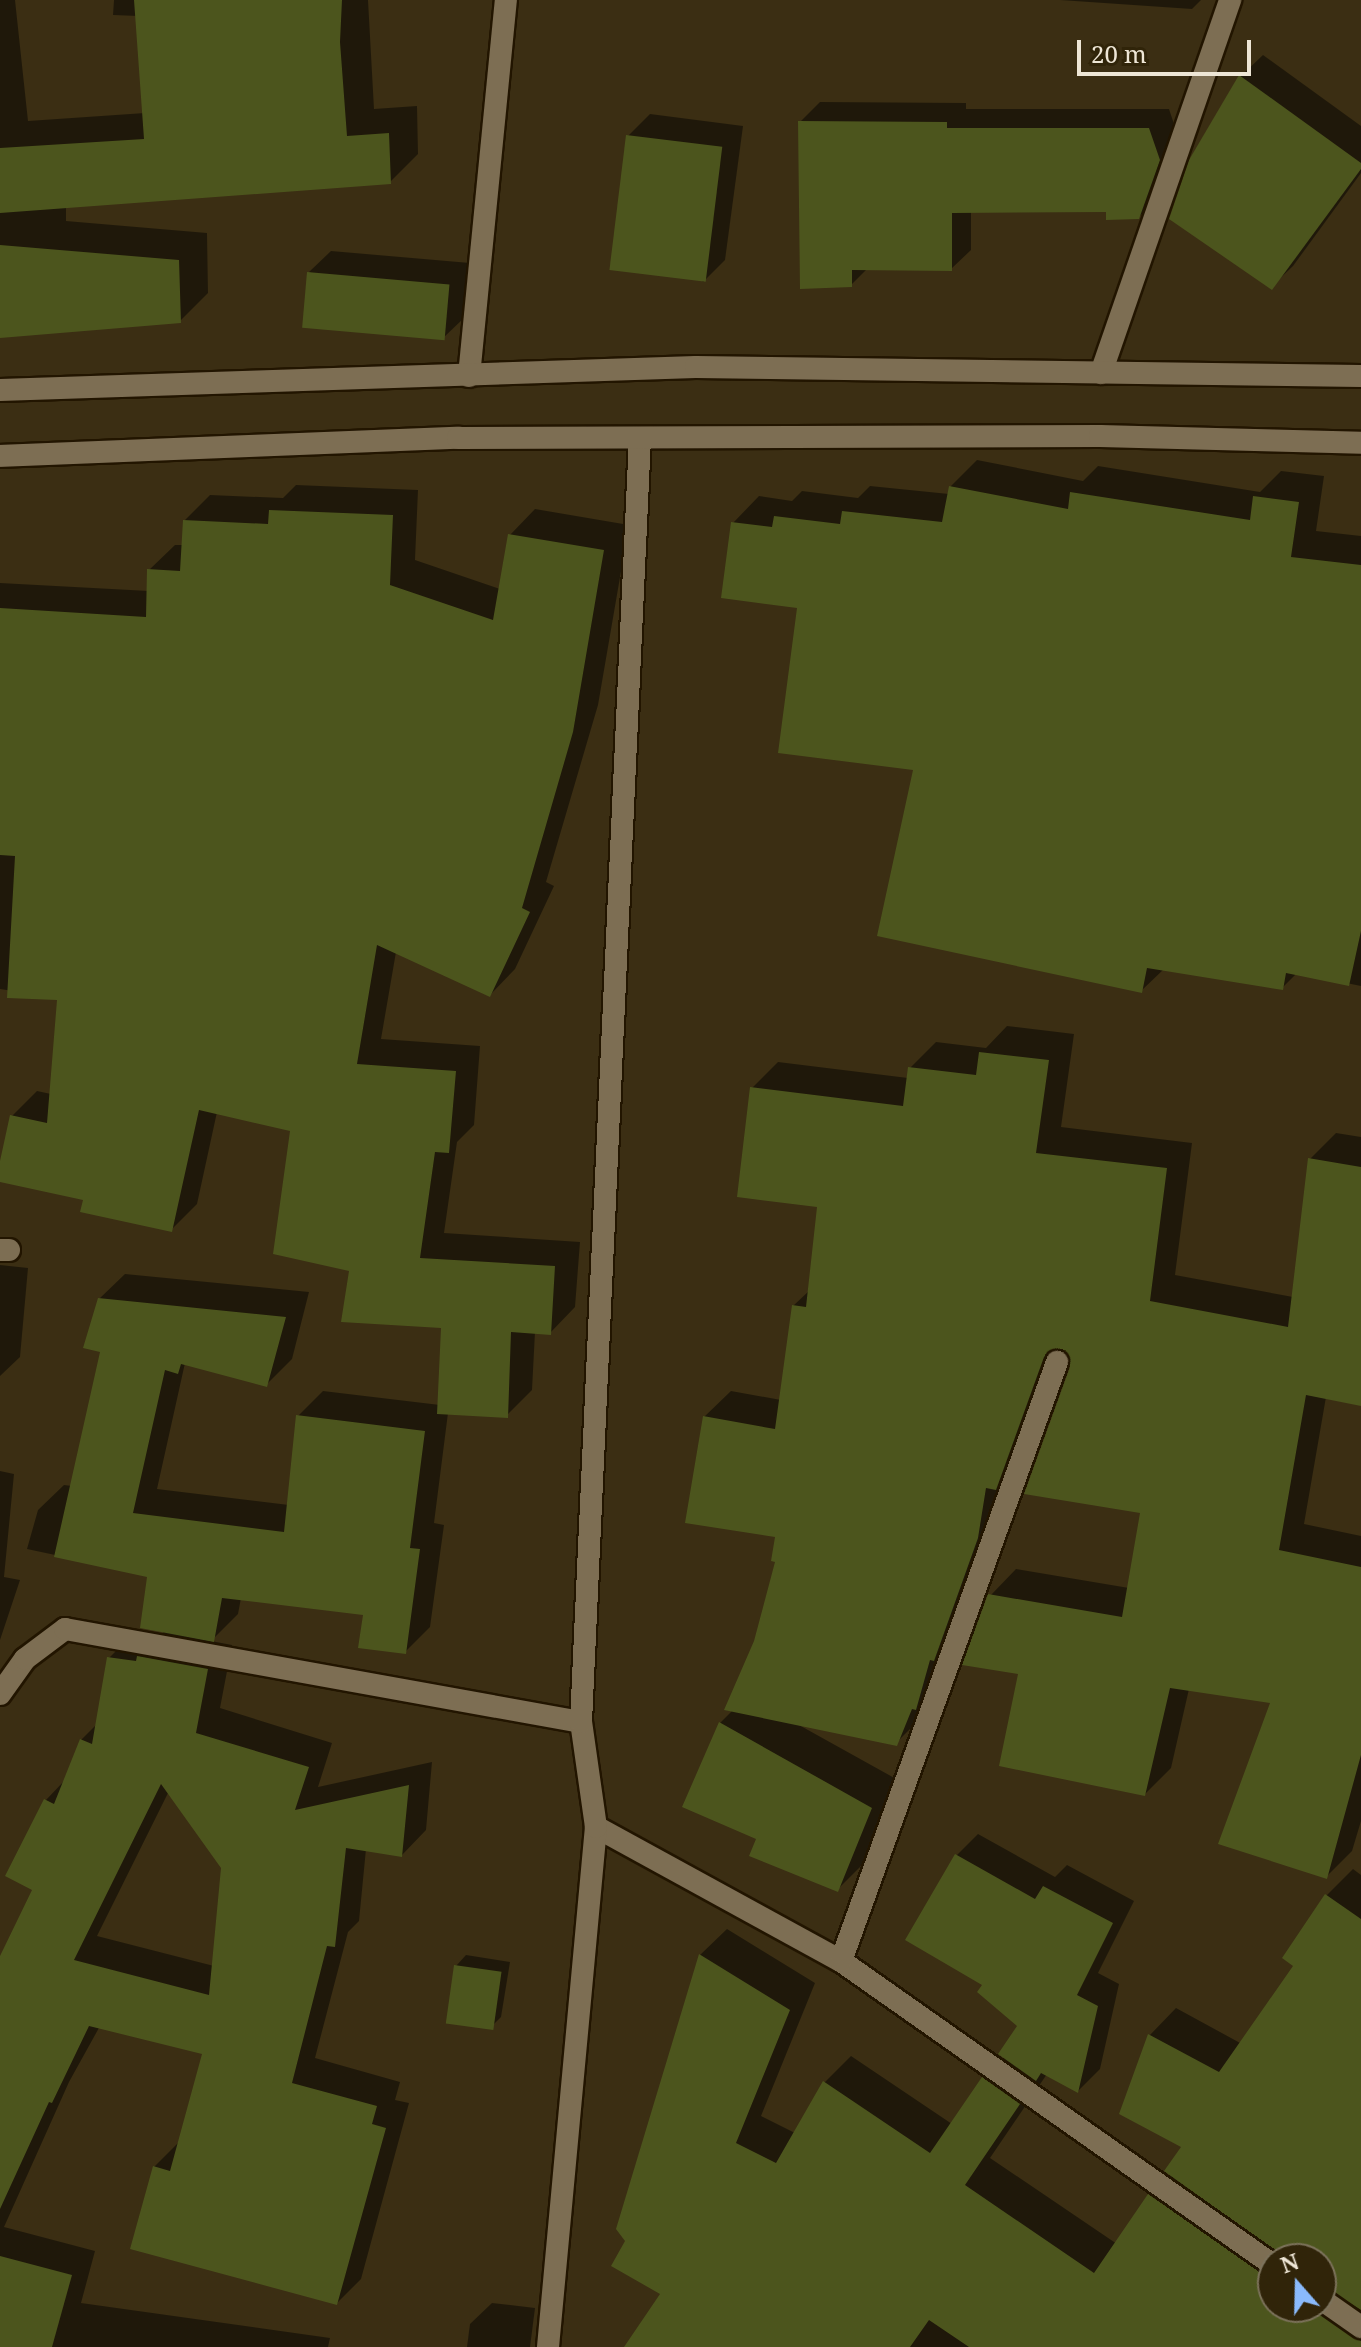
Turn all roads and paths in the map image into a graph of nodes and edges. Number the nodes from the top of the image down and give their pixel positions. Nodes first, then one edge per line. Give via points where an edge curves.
1 (506, 0) edge
2 (1230, 0) edge
3 (1101, 373) junction
4 (469, 376) junction
5 (1361, 376) edge
6 (0, 390) edge
7 (640, 440) junction
8 (1361, 443) edge
9 (0, 456) edge
10 (1057, 1362) dead end
11 (0, 1694) edge
12 (581, 1722) junction
13 (596, 1827) junction
14 (841, 1961) junction
15 (1257, 2254) edge
16 (1337, 2310) edge
17 (1361, 2327) edge
18 (548, 2347) edge

1 - 4 street
2 - 3 street
3 - 4 street via 696,367
3 - 5 street
4 - 6 street
7 - 8 street via 1100,436
7 - 9 street via 458,438
7 - 12 street
10 - 14 street
11 - 12 street via 25,1659 65,1629
12 - 13 street
13 - 14 street
13 - 18 street
14 - 15 street
16 - 17 street

